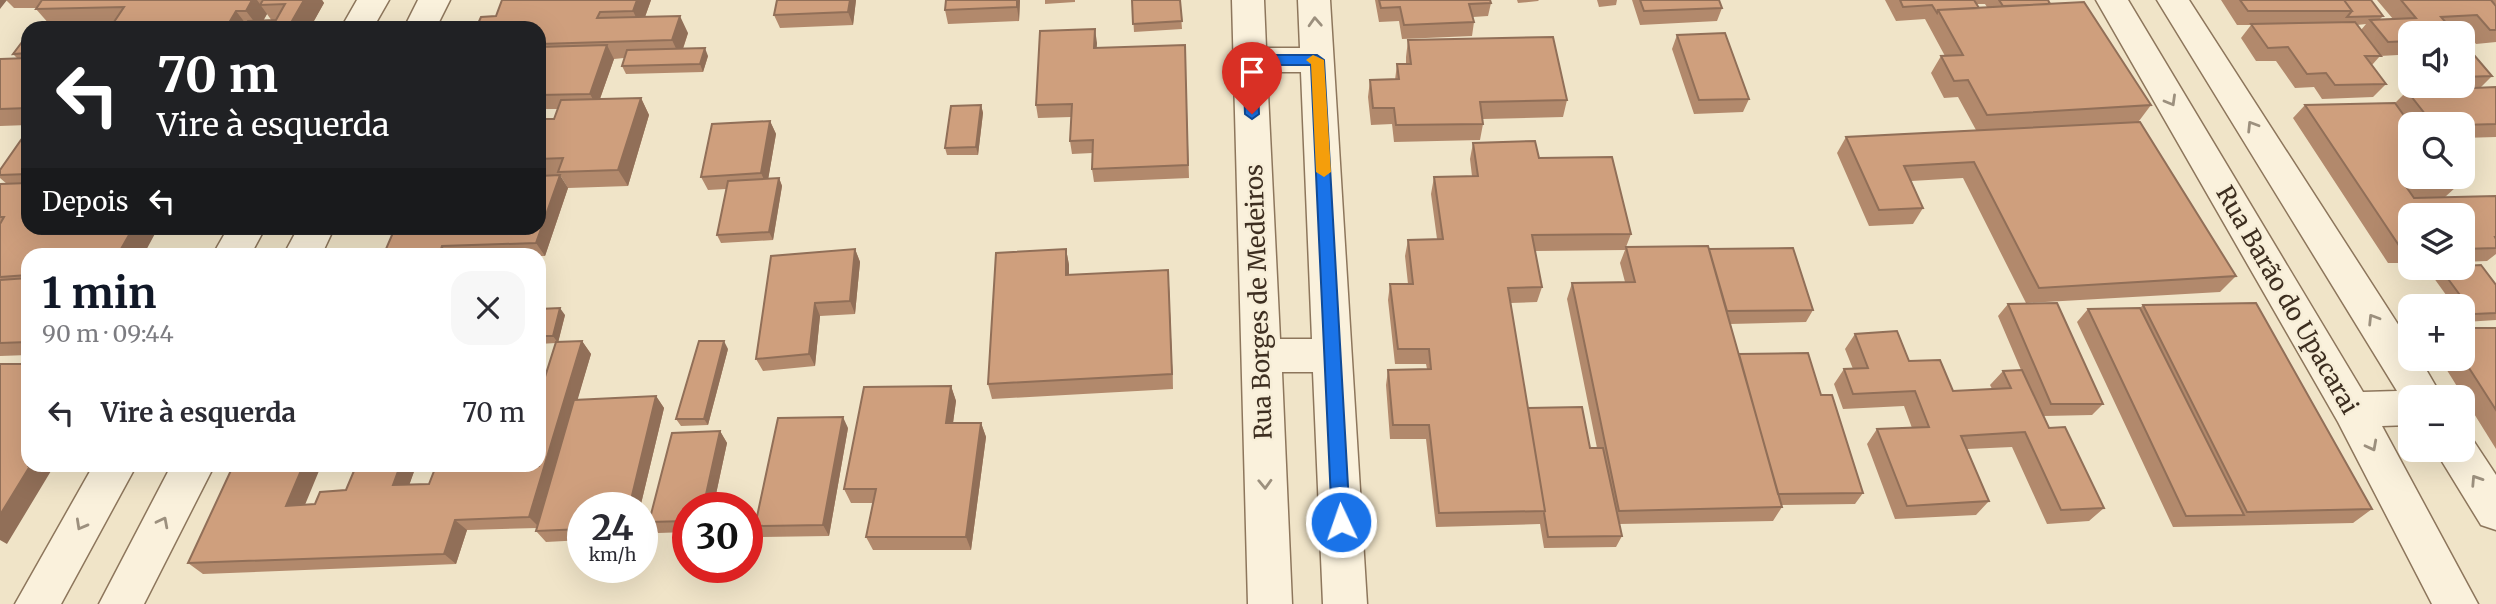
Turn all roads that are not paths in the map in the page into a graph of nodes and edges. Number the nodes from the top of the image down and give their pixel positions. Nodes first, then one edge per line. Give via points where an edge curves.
1 (373, 0) edge
2 (435, 0) edge
3 (1248, 0) edge
4 (1314, 0) edge
5 (2112, 0) edge
6 (2173, 0) edge
7 (361, 21) edge
8 (424, 21) edge
9 (2139, 47) junction
10 (2203, 48) junction
11 (1250, 60) junction
12 (1317, 60) junction
13 (1260, 355) junction
14 (1334, 356) junction
15 (2414, 385) edge
16 (2398, 408) edge
17 (2352, 410) junction
18 (2464, 462) edge
19 (112, 472) edge
20 (189, 472) edge
21 (2496, 511) edge
22 (37, 604) edge
23 (121, 604) edge
24 (1270, 604) edge
25 (1345, 604) edge
26 (2456, 604) edge

1 - 7 street
2 - 8 street
3 - 11 street, Rua Borges de Medeiros
12 -> 4 street
5 - 9 street, Rua Barão do Upacarai
6 - 10 street
9 - 10 street
9 -> 17 street, Rua Barão do Upacarai
15 -> 10 street
11 - 12 street
11 - 13 street, Rua Borges de Medeiros
12 - 14 street
13 - 14 street
13 -> 24 street, Rua Borges de Medeiros
14 - 25 street
16 - 17 street
17 -> 26 street, Rua Barão do Upacarai
21 -> 18 street
19 -> 22 street
23 -> 20 street

